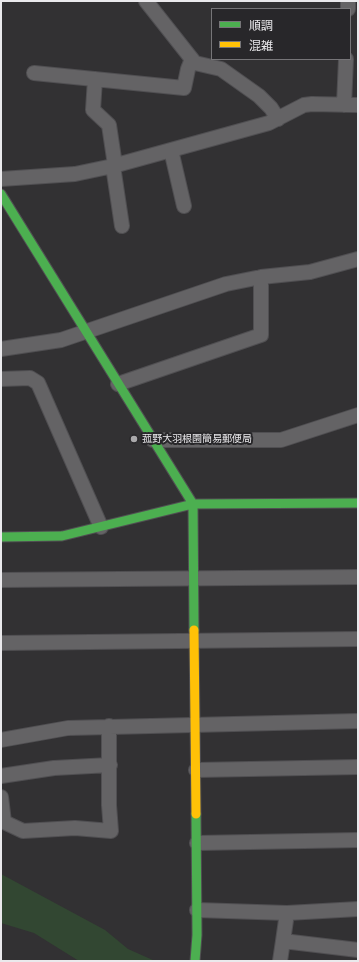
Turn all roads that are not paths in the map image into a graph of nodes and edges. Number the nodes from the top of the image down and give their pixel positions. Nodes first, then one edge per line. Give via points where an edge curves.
1 (146, 1) edge
2 (192, 59) junction
3 (346, 60) edge
4 (34, 73) dead end
5 (95, 79) junction
6 (351, 105) edge
7 (278, 119) junction
8 (172, 150) junction
9 (114, 166) junction
10 (1, 179) edge
11 (1, 194) edge
12 (184, 206) dead end
13 (122, 226) dead end
14 (358, 259) edge
15 (261, 277) junction
16 (86, 332) junction
17 (1, 349) edge
18 (1, 379) edge
19 (118, 384) junction
20 (358, 414) edge
21 (153, 440) junction
22 (358, 503) edge
23 (193, 504) junction
24 (101, 527) junction
25 (1, 537) edge
26 (358, 577) edge
27 (194, 579) junction
28 (1, 580) edge
29 (358, 638) edge
30 (194, 640) junction
31 (1, 643) edge
32 (358, 721) edge
33 (195, 725) junction
34 (109, 726) junction
35 (1, 740) edge
36 (110, 766) junction
37 (358, 767) edge
38 (196, 770) junction
39 (1, 776) edge
40 (1, 797) edge
41 (358, 840) edge
42 (197, 843) junction
43 (358, 909) edge
44 (197, 910) junction
45 (287, 912) junction
46 (282, 941) junction
47 (358, 950) edge
48 (195, 961) edge
49 (280, 961) edge

1 - 2 street
2 - 5 street via 184,88
2 - 7 street via 195,63 221,69 259,96
3 - 6 street
4 - 5 street
5 - 9 street via 93,110 110,126
6 - 7 street via 304,105
7 - 8 street
8 - 9 street
8 - 12 street
9 - 10 street via 75,174
9 - 13 street
11 - 16 street
14 - 15 street via 310,272
15 - 16 street via 226,284
15 - 19 street via 261,335
16 - 17 street via 60,340
16 - 19 street
18 - 24 street via 30,378 38,383
19 - 21 street
20 - 21 street via 281,440
21 - 23 street
22 - 23 street
23 - 24 street
23 - 27 street
24 - 25 street via 62,536
26 - 27 street
27 - 28 street
27 - 30 street
29 - 30 street
30 - 31 street
30 - 33 street
32 - 33 street
33 - 34 street
33 - 38 street
34 - 35 street via 68,728
34 - 36 street
36 - 39 street via 54,768
36 - 40 street via 111,831 75,828 23,831 4,822
37 - 38 street
38 - 42 street
41 - 42 street
42 - 44 street
43 - 45 street
44 - 45 street
44 - 48 street
45 - 46 street
46 - 47 street
46 - 49 street

